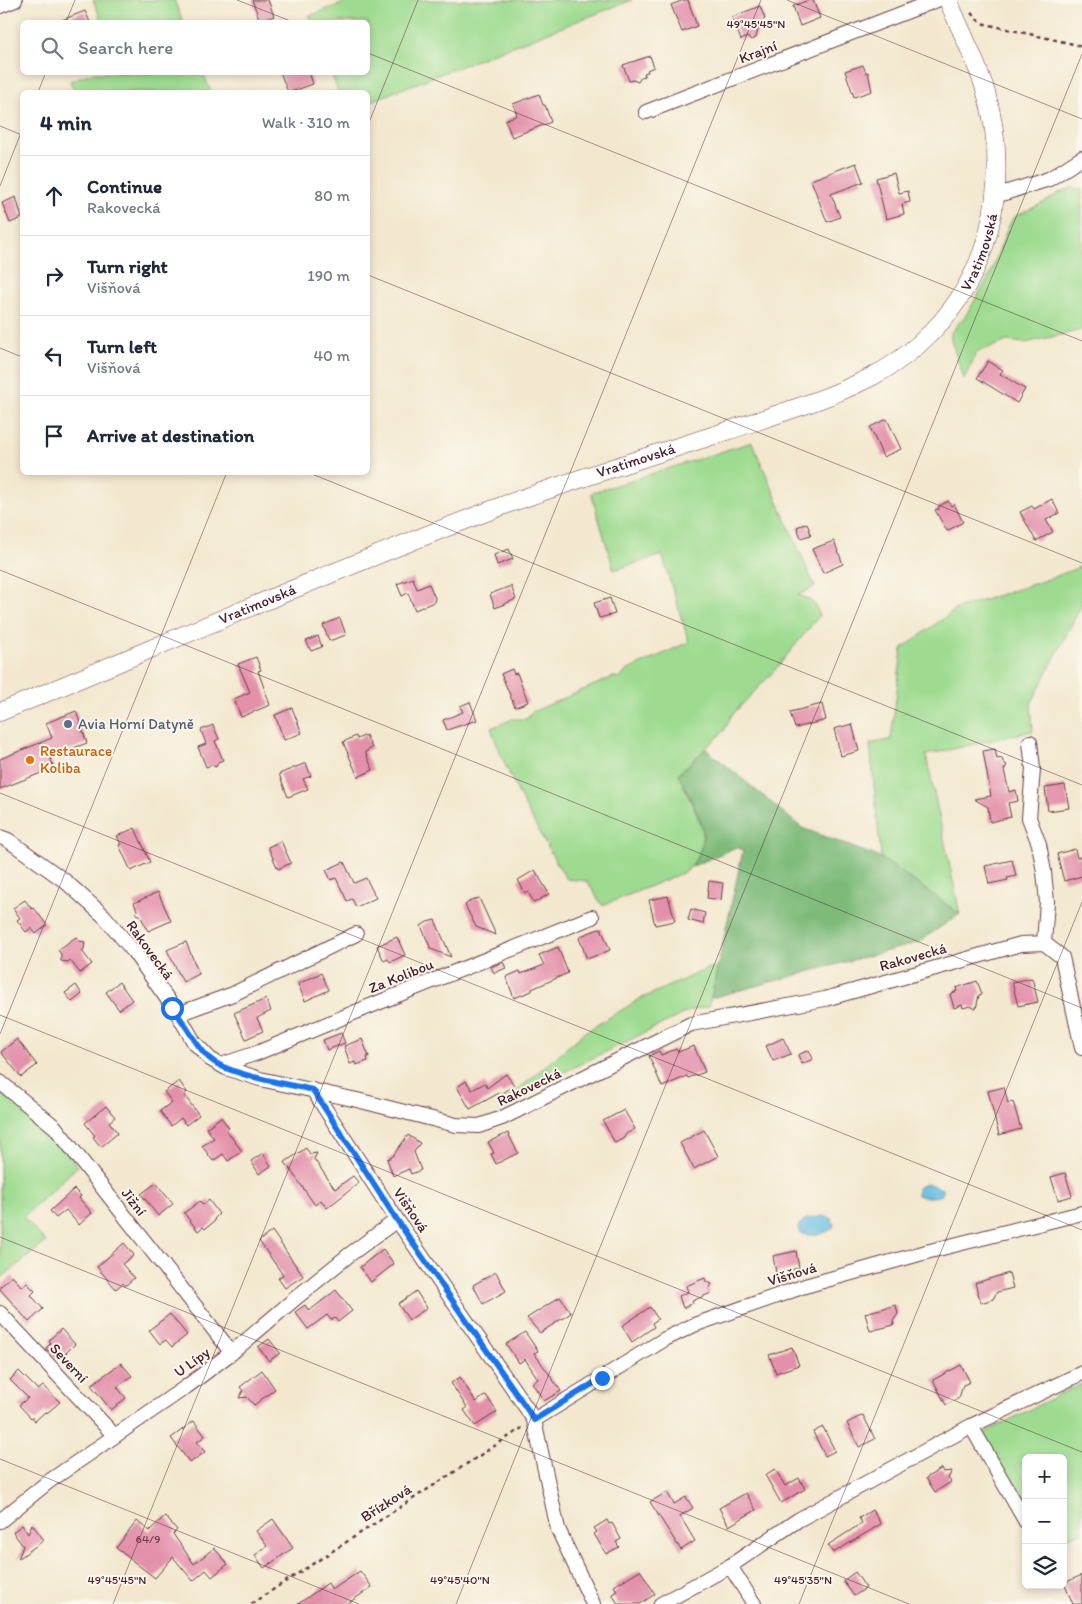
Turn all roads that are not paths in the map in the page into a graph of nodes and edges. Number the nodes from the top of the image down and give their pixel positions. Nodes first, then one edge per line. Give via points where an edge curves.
1 (15, 0) edge
2 (938, 0) edge
3 (948, 0) edge
4 (0, 6) edge
5 (646, 112) dead end
6 (1082, 158) edge
7 (995, 196) junction
8 (0, 712) edge
9 (1030, 742) dead end
10 (0, 837) edge
11 (592, 917) dead end
12 (356, 934) dead end
13 (1044, 943) junction
14 (178, 1014) junction
15 (1082, 1048) edge
16 (221, 1065) junction
17 (0, 1082) edge
18 (313, 1090) junction
19 (1082, 1212) edge
20 (397, 1220) junction
21 (0, 1313) edge
22 (232, 1353) junction
23 (1082, 1373) edge
24 (534, 1420) junction
25 (971, 1426) junction
26 (114, 1435) junction
27 (1022, 1515) edge
28 (0, 1521) edge
29 (730, 1566) junction
30 (593, 1604) edge
31 (661, 1604) edge
32 (754, 1604) edge

1 - 4 street
2 - 5 street, Krajní
3 - 7 main road, Vratimovská via 989,106 995,140
6 - 7 street via 1049,179
7 - 8 main road, Vratimovská via 980,259 958,301 916,346 876,374 801,406 503,506
9 - 13 street via 1033,768 1029,818 1039,844 1044,872 1047,902
10 - 14 street, Rakovecká via 65,881 104,916
11 - 16 street, Za Kolibou
12 - 14 street via 233,994
13 - 15 street via 1062,957
13 - 18 street, Rakovecká via 1021,944 824,999 691,1024 502,1118 479,1126 456,1125
14 - 16 street, Rakovecká via 194,1042 210,1059
16 - 18 street, Rakovecká
17 - 22 street, Jižní via 55,1127
18 - 20 street, Višňová
19 - 24 street, Višňová via 805,1286 694,1325 665,1339
20 - 22 street, U Lípy via 334,1267
20 - 24 street, Višňová
21 - 26 street, Severní
22 - 26 street, U Lípy
23 - 25 street
24 - 30 street, Višňová via 558,1529
25 - 27 street
25 - 29 street via 798,1520
26 - 28 street, U Lípy
29 - 31 street
29 - 32 street

